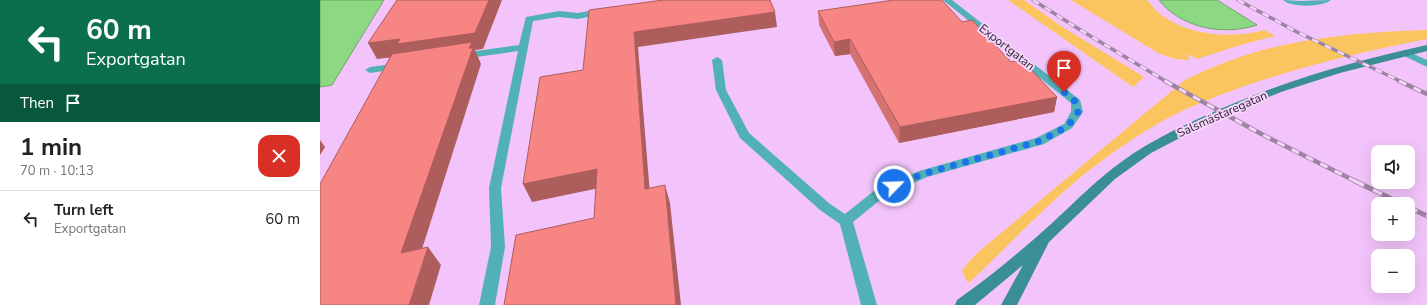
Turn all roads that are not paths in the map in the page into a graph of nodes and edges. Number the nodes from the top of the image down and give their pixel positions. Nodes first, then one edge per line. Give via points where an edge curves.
1 (947, 0) edge
2 (1288, 0) edge
3 (1327, 0) edge
4 (616, 9) edge
5 (523, 47) junction
6 (1427, 48) edge
7 (1405, 53) junction
8 (454, 57) edge
9 (717, 60) dead end
10 (408, 64) edge
11 (1427, 64) edge
12 (370, 70) dead end
13 (846, 221) junction
14 (1046, 236) junction
15 (487, 305) edge
16 (869, 305) edge
17 (964, 305) edge
18 (1009, 305) edge

1 - 13 lane, Exportgatan via 1076,102 1078,112 1068,126 1040,141 923,174 880,193
2 - 3 lane via 1299,4
4 - 5 lane via 578,16 559,14 528,19
5 - 8 lane
5 - 15 lane via 495,188 498,247
6 - 7 street, Salsmästaregatan
7 - 11 lane
7 - 14 street, Salsmästaregatan via 1290,85 1226,110 1176,134 1122,167
9 - 13 lane via 720,90 744,135 826,207
10 - 12 lane
13 - 16 lane
14 - 17 street, Salsmästaregatan
14 - 18 street, Salsmästaregatan

